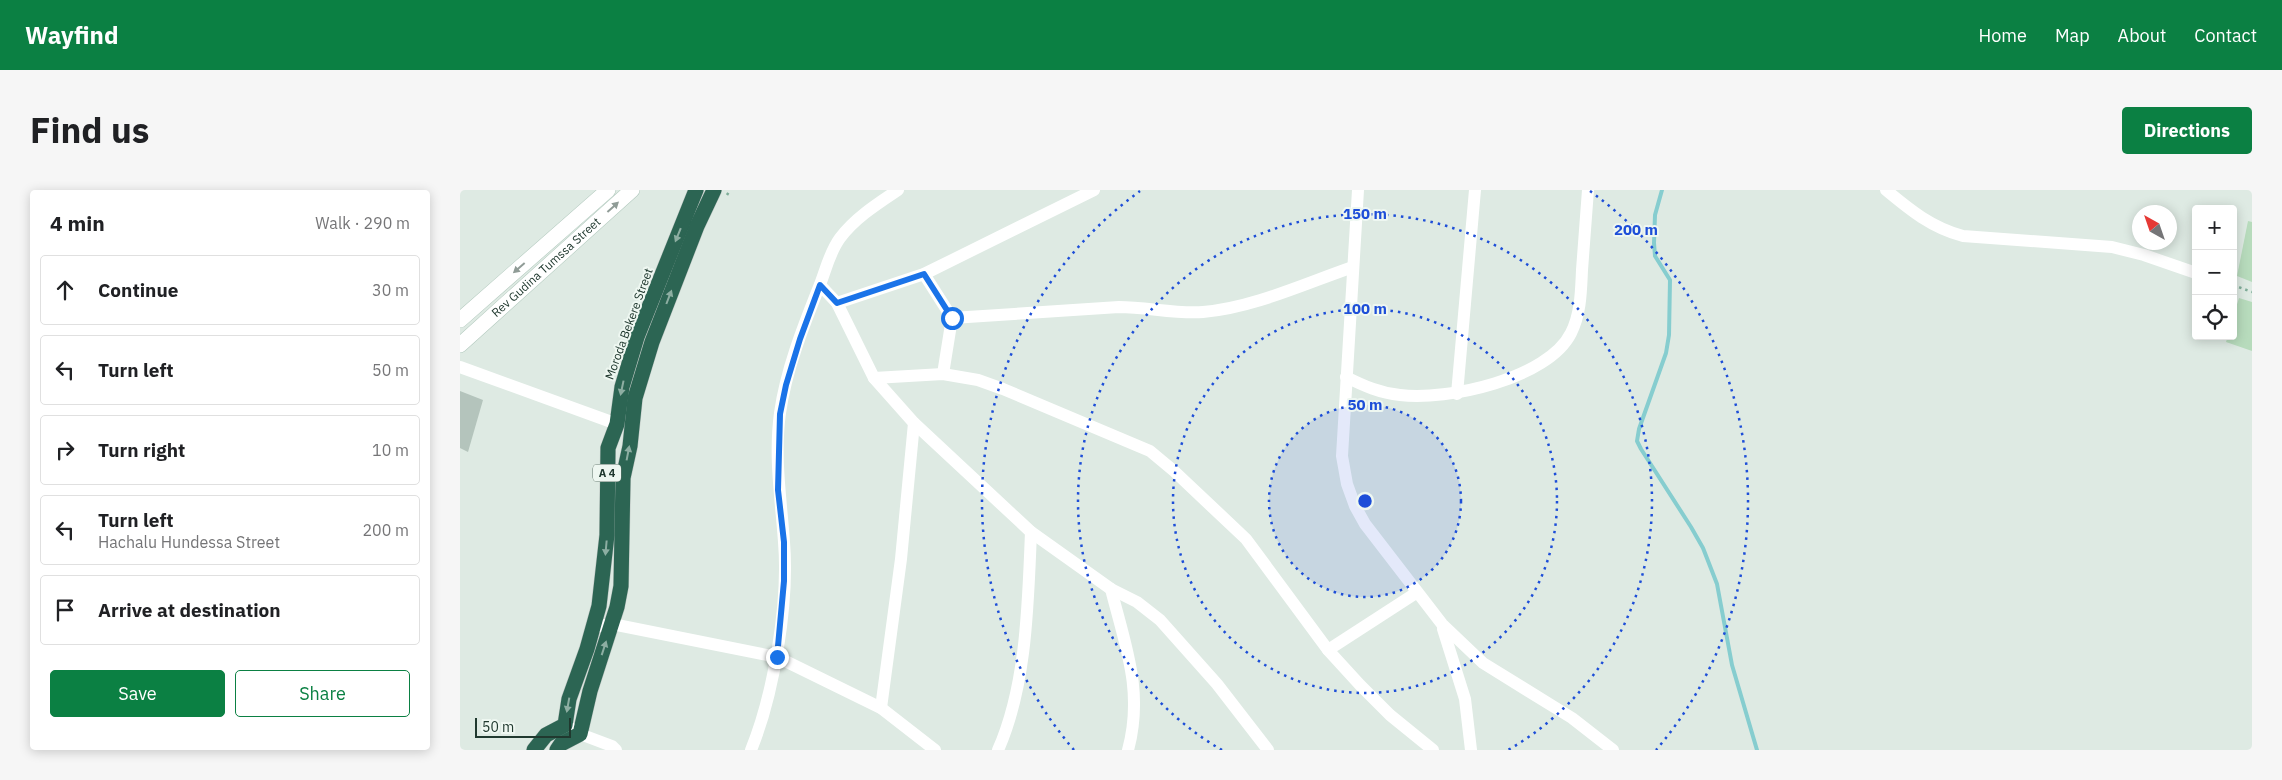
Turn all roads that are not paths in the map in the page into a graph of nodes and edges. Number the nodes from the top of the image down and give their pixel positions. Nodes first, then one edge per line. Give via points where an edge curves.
1 (608, 190) edge
2 (632, 190) edge
3 (696, 190) edge
4 (714, 190) edge
5 (898, 190) edge
6 (1094, 190) edge
7 (1358, 190) edge
8 (1474, 190) edge
9 (1588, 190) edge
10 (1886, 190) edge
11 (546, 244) junction
12 (558, 257) junction
13 (1353, 267) junction
14 (2192, 272) edge
15 (924, 274) junction
16 (820, 285) junction
17 (837, 303) junction
18 (952, 318) junction
19 (460, 320) edge
20 (460, 345) edge
21 (460, 367) edge
22 (943, 374) junction
23 (1346, 377) junction
24 (874, 378) junction
25 (1457, 394) junction
26 (914, 422) junction
27 (617, 424) junction
28 (1031, 532) junction
29 (1111, 589) junction
30 (1416, 593) junction
31 (612, 624) junction
32 (1442, 624) junction
33 (595, 627) junction
34 (1328, 650) junction
35 (777, 657) junction
36 (881, 708) junction
37 (565, 725) junction
38 (580, 734) junction
39 (534, 750) edge
40 (556, 750) edge
41 (616, 750) edge
42 (751, 750) edge
43 (935, 750) edge
44 (998, 750) edge
45 (1128, 750) edge
46 (1268, 750) edge
47 (1433, 750) edge
48 (1471, 750) edge
49 (1613, 750) edge

1 - 11 street, Rev Gudina Tumssa Street
12 -> 2 street, Rev Gudina Tumssa Street
3 -> 27 highway, Moroda Bekere Street / A 4 via 631,354
31 -> 4 highway, A 4 via 621,586 623,478 635,398 652,342
5 - 16 street via 859,218 840,238
6 - 15 street
7 - 13 street
8 - 25 street
9 - 25 street via 1579,309 1566,342 1543,362 1526,371
10 - 14 street via 1933,226 1948,232 1963,236 2112,247
11 - 12 street
11 -> 19 street, Rev Gudina Tumssa Street
12 - 20 street, Rev Gudina Tumssa Street
13 - 18 street via 1222,310 1175,312 1119,307
13 - 23 street
15 - 17 street
15 - 18 street
16 - 17 street
16 - 35 street via 800,339 780,414 778,490 784,572
17 - 24 street
18 - 22 street
21 - 27 street
22 - 24 street
22 - 34 street via 978,380 1003,389 1150,451 1246,539
23 - 25 street via 1380,392 1402,396
23 - 30 street via 1342,456 1347,484 1365,524
24 - 26 street
26 - 28 street
26 - 36 street via 901,559
27 -> 33 highway, Moroda Bekere Street / A 4 via 608,448 606,544
28 - 29 street
28 - 44 street via 1026,636 1008,722
29 - 45 street via 1133,672 1134,710
29 - 46 street via 1137,602 1160,620 1217,684
30 - 32 street
30 - 34 street
31 - 33 street
31 - 35 street
38 -> 31 highway, A 4
32 - 48 street via 1465,699
32 - 49 street via 1483,664 1572,718
33 -> 37 highway, Moroda Bekere Street / A 4 via 569,699
34 - 47 street via 1390,716
35 - 36 street
35 - 42 street
36 - 43 street
37 - 38 street
37 - 39 highway via 546,735
38 - 40 highway
38 - 41 street

